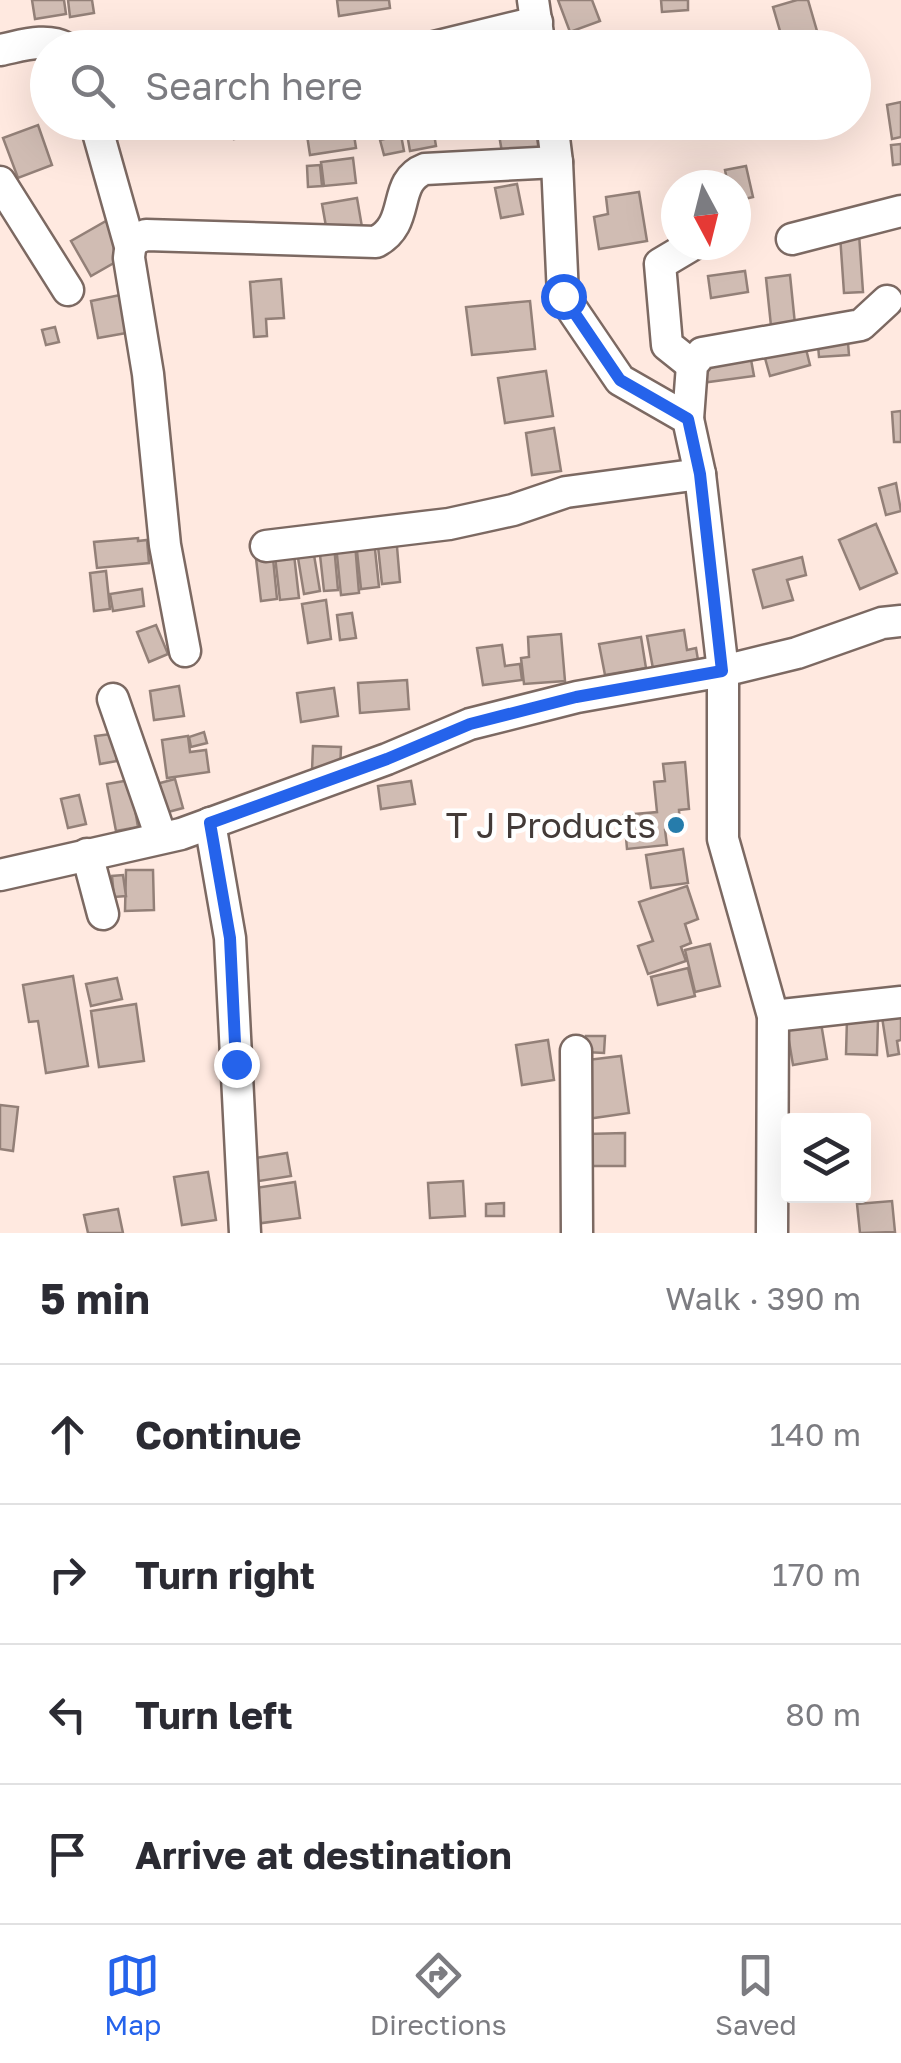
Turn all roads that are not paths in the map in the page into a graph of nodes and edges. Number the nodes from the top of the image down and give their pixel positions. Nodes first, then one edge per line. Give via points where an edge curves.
1 (537, 23) edge
2 (507, 30) edge
3 (30, 44) edge
4 (1, 46) edge
5 (100, 140) edge
6 (555, 140) edge
7 (558, 162) junction
8 (0, 182) edge
9 (901, 210) edge
10 (792, 239) dead end
11 (130, 246) junction
12 (667, 260) edge
13 (68, 290) dead end
14 (887, 301) dead end
15 (692, 365) junction
16 (688, 419) junction
17 (700, 474) junction
18 (266, 546) dead end
19 (901, 621) edge
20 (186, 651) dead end
21 (722, 671) junction
22 (112, 699) dead end
23 (210, 823) junction
24 (161, 836) junction
25 (87, 854) junction
26 (0, 875) edge
27 (103, 914) dead end
28 (901, 1002) edge
29 (773, 1016) junction
30 (576, 1050) dead end
31 (245, 1233) edge
32 (577, 1233) edge
33 (772, 1233) edge

1 - 2 street
3 - 4 street
5 - 11 street
6 - 7 street
7 - 11 street via 425,168 406,186 389,235 376,242 146,235
7 - 16 street via 563,296 620,380
8 - 13 street
9 - 10 street
11 - 20 street via 165,545
12 - 15 street via 660,264 667,345
14 - 15 street via 861,325 710,350
15 - 16 street
16 - 17 street
17 - 18 street via 566,492 449,524
17 - 21 street
19 - 21 street
21 - 23 street via 470,724
21 - 29 street via 723,839
22 - 24 street
23 - 24 street
23 - 31 street via 230,938
24 - 25 street
25 - 26 street
25 - 27 street
28 - 29 street
29 - 33 street
30 - 32 street

